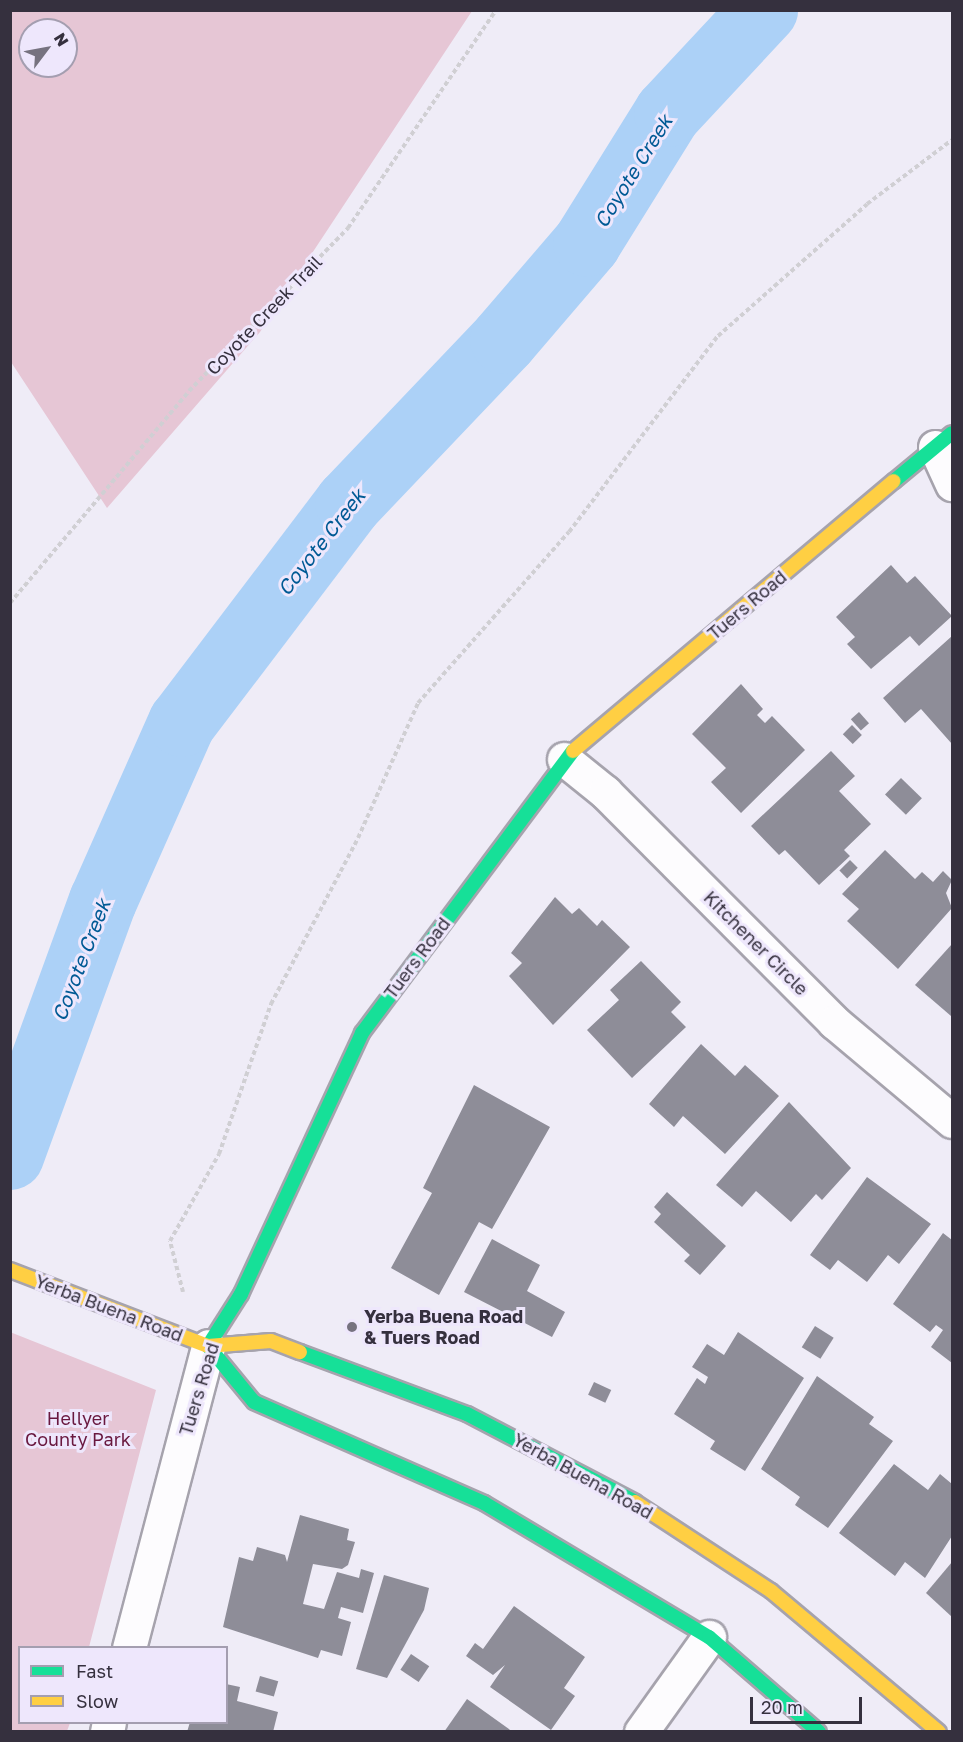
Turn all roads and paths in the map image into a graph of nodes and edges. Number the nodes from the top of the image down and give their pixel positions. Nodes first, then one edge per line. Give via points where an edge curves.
1 (496, 10) edge
2 (952, 140) edge
3 (944, 440) edge
4 (952, 484) edge
5 (10, 603) edge
6 (564, 759) junction
7 (952, 1121) edge
8 (10, 1270) edge
9 (183, 1292) dead end
10 (208, 1346) junction
11 (710, 1637) junction
12 (129, 1646) edge
13 (641, 1731) edge
14 (819, 1731) edge
15 (939, 1731) edge

1 - 5 path, Coyote Creek Trail via 348,228 189,391
2 - 9 path via 867,204 718,336 569,532 418,703 358,838 272,1004 219,1154 170,1241
3 - 4 street
3 - 6 main road, Tuers Road
6 - 7 street, Kitchener Circle via 605,792 834,1022
6 - 10 main road, Tuers Road via 362,1033 242,1294
8 - 10 main road, Yerba Buena Road
10 - 11 main road, Yerba Buena Road via 254,1402 484,1503
10 - 12 street, Tuers Road
10 - 15 main road, Yerba Buena Road via 271,1341 345,1365 466,1414 622,1493 771,1591
11 - 13 street
11 - 14 main road, Yerba Buena Road

